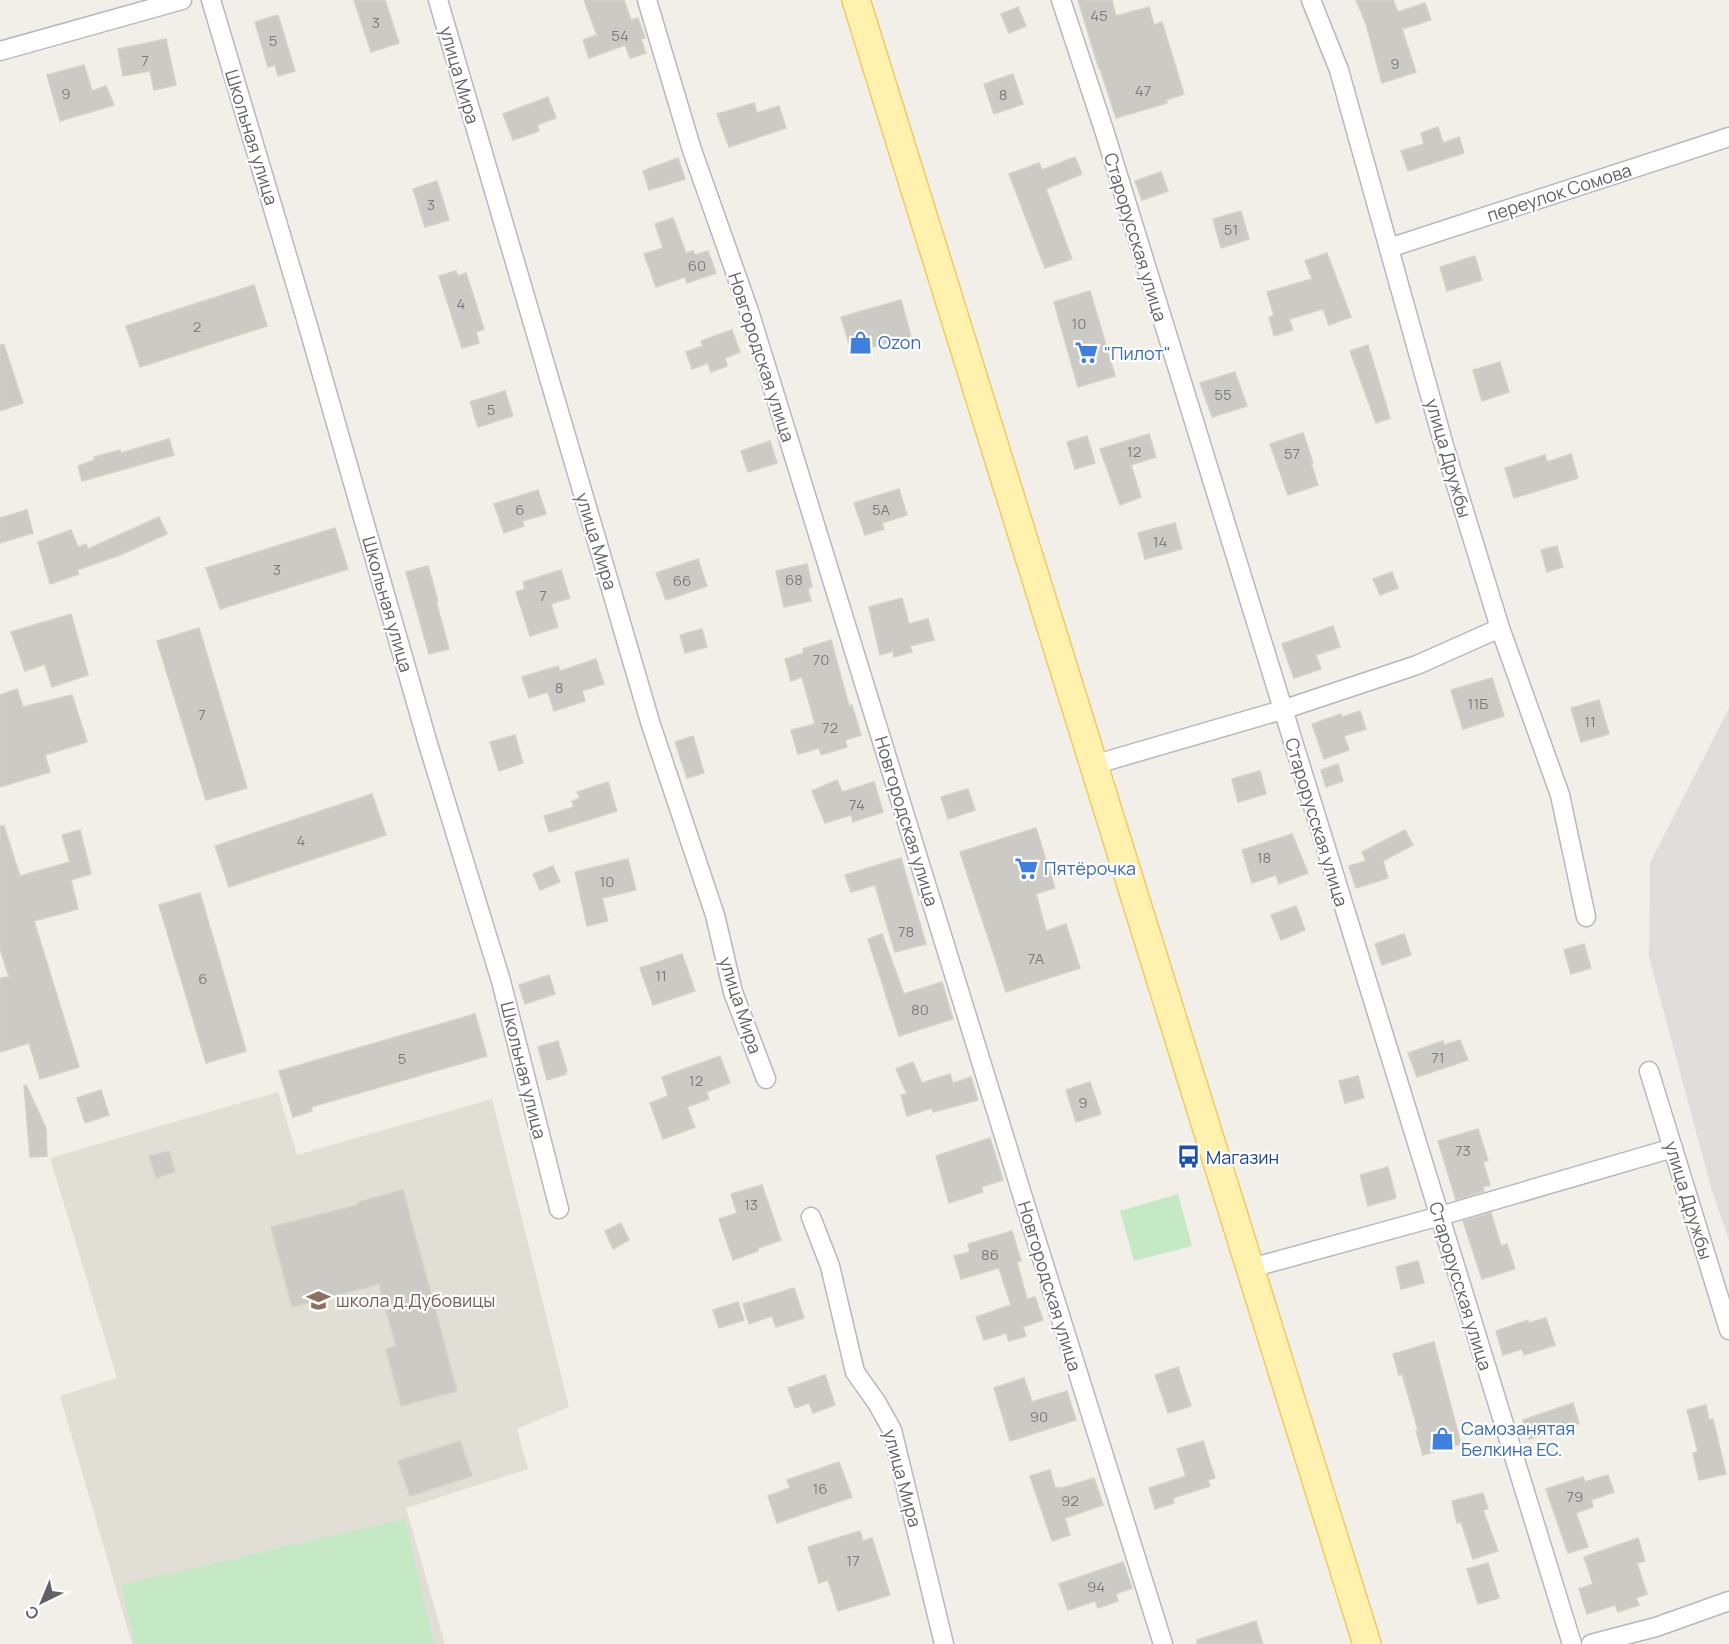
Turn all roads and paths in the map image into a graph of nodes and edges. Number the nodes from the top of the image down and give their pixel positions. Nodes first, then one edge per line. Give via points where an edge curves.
1 (182, 0) edge
2 (211, 0) edge
3 (438, 0) edge
4 (647, 0) edge
5 (856, 0) edge
6 (1061, 0) edge
7 (1311, 0) edge
8 (0, 51) edge
9 (1729, 136) edge
10 (1389, 248) junction
11 (1500, 628) junction
12 (1282, 710) junction
13 (1093, 765) junction
14 (1586, 916) dead end
15 (1649, 1071) dead end
16 (766, 1079) dead end
17 (1673, 1148) junction
18 (559, 1209) dead end
19 (1440, 1216) junction
20 (811, 1217) dead end
21 (1251, 1268) junction
22 (1729, 1329) edge
23 (1729, 1601) edge
24 (944, 1644) edge
25 (1163, 1644) edge
26 (1367, 1644) edge
27 (1572, 1644) edge
28 (1591, 1644) edge

1 - 8 street
2 - 18 street, Школьная улица via 501,981
3 - 16 street, улица Мира via 651,725 715,915 733,992
4 - 25 street, Новгородская улица via 692,150 756,332
5 - 13 main road
6 - 12 street, Старорусская улица
7 - 10 street, улица Дружбы via 1340,70
9 - 10 street, переулок Сомова
10 - 11 street, улица Дружбы
11 - 12 street via 1417,665
11 - 14 street, улица Дружбы via 1560,795
12 - 13 street
12 - 19 street, Старорусская улица
13 - 21 main road
15 - 17 street, улица Дружбы
17 - 19 street
17 - 22 street, улица Дружбы
19 - 21 street
19 - 27 street, Старорусская улица
20 - 24 street, улица Мира via 830,1266 855,1372 892,1430
21 - 26 main road
23 - 28 street via 1656,1627

